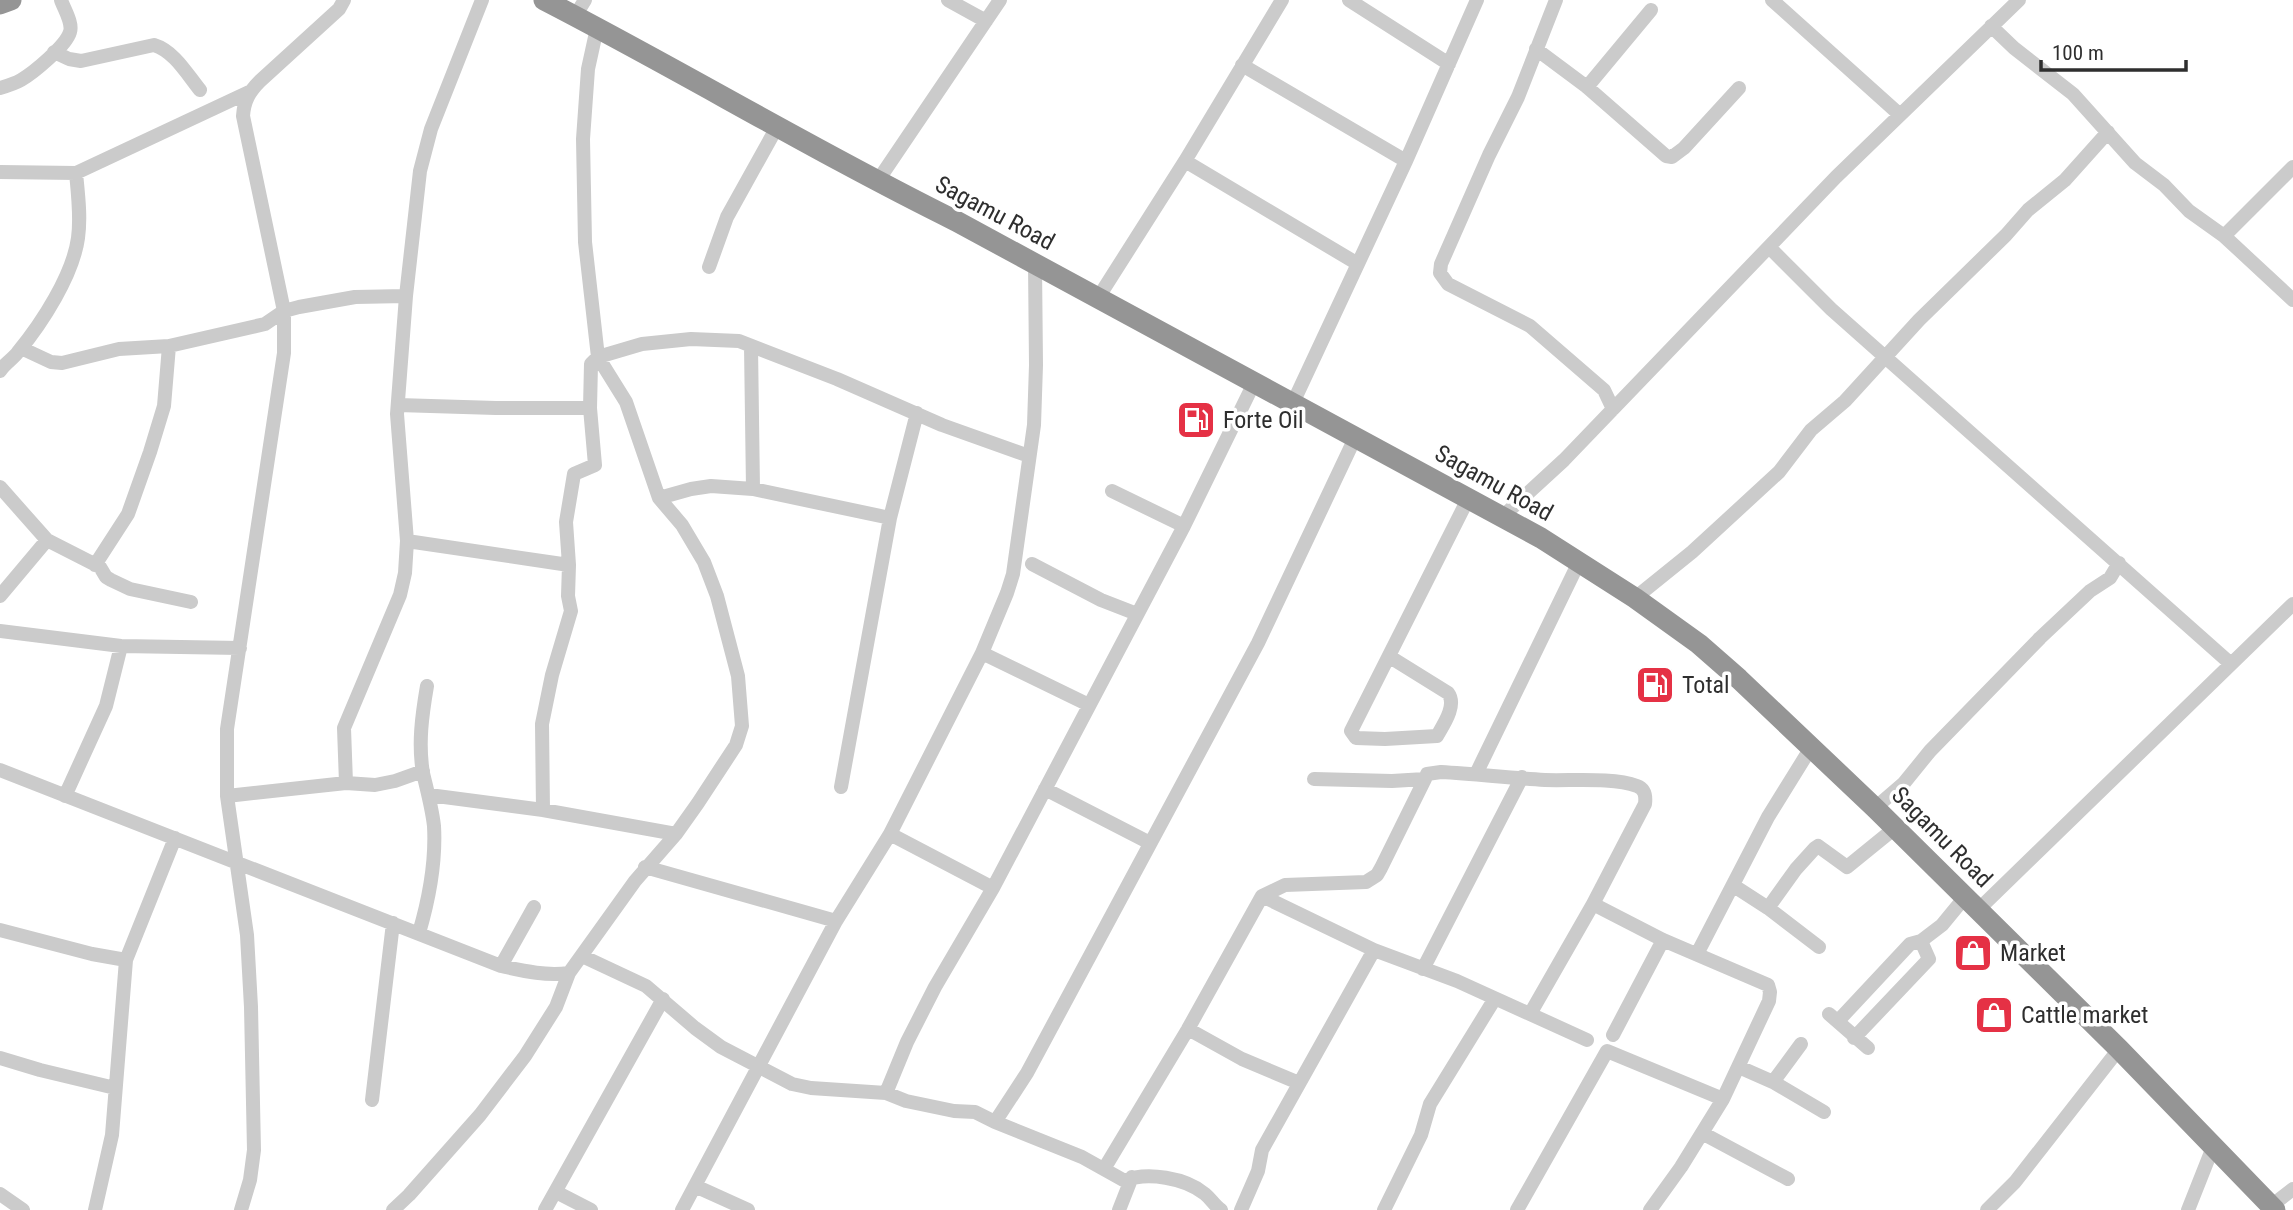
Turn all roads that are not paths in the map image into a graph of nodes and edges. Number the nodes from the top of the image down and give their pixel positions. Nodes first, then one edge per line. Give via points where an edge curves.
1 (11, 0) edge
2 (61, 0) edge
3 (344, 0) edge
4 (482, 0) edge
5 (544, 0) edge
6 (948, 0) edge
7 (1000, 0) edge
8 (1282, 0) edge
9 (1349, 0) edge
10 (1477, 0) edge
11 (1556, 0) edge
12 (1772, 0) edge
13 (2019, 0) edge
14 (0, 4) edge
15 (580, 8) edge
16 (1651, 10) dead end
17 (986, 21) junction
18 (1991, 26) junction
19 (597, 29) junction
20 (1536, 49) junction
21 (54, 52) junction
22 (1449, 64) junction
23 (1242, 65) junction
24 (0, 88) edge
25 (1587, 88) junction
26 (1739, 88) dead end
27 (200, 90) dead end
28 (249, 92) junction
29 (1899, 114) junction
30 (777, 127) junction
31 (2108, 132) junction
32 (1185, 161) junction
33 (1406, 161) junction
34 (2293, 167) edge
35 (0, 172) edge
36 (76, 173) junction
37 (877, 182) junction
38 (2224, 236) junction
39 (1770, 248) junction
40 (1035, 264) junction
41 (1358, 264) junction
42 (709, 268) dead end
43 (406, 296) junction
44 (1098, 298) junction
45 (2293, 300) edge
46 (284, 311) junction
47 (169, 346) junction
48 (751, 346) junction
49 (21, 348) junction
50 (598, 357) junction
51 (1887, 357) junction
52 (2, 364) edge
53 (1254, 383) junction
54 (1604, 390) junction
55 (1626, 396) junction
56 (398, 405) junction
57 (1292, 405) junction
58 (590, 408) junction
59 (1613, 409) junction
60 (917, 413) junction
61 (1355, 438) junction
62 (1029, 456) junction
63 (0, 487) edge
64 (753, 489) junction
65 (1112, 491) dead end
66 (659, 498) junction
67 (1468, 499) junction
68 (1502, 517) junction
69 (890, 518) junction
70 (1184, 526) junction
71 (47, 540) junction
72 (407, 541) junction
73 (1579, 562) junction
74 (2119, 563) junction
75 (1032, 564) dead end
76 (95, 565) junction
77 (569, 565) junction
78 (0, 596) edge
79 (1635, 598) junction
80 (191, 602) dead end
81 (2293, 604) edge
82 (1137, 614) junction
83 (0, 631) edge
84 (121, 646) junction
85 (240, 648) junction
86 (982, 653) junction
87 (1390, 657) junction
88 (2231, 664) junction
89 (427, 686) dead end
90 (1089, 705) junction
91 (1812, 746) junction
92 (0, 770) edge
93 (423, 771) junction
94 (1476, 774) junction
95 (1522, 777) junction
96 (1314, 779) dead end
97 (1425, 779) junction
98 (346, 783) junction
99 (841, 787) dead end
100 (1045, 789) junction
101 (429, 795) junction
102 (65, 796) junction
103 (227, 796) junction
104 (1875, 808) junction
105 (543, 810) junction
106 (1895, 828) junction
107 (676, 834) junction
108 (890, 834) junction
109 (175, 838) junction
110 (1150, 843) junction
111 (238, 863) junction
112 (645, 867) junction
113 (1734, 886) junction
114 (993, 888) junction
115 (1262, 896) junction
116 (1593, 904) junction
117 (1972, 904) junction
118 (534, 907) dead end
119 (1768, 908) junction
120 (836, 921) junction
121 (393, 923) junction
122 (0, 930) edge
123 (419, 933) junction
124 (1663, 940) junction
125 (1921, 942) junction
126 (1819, 947) dead end
127 (1374, 950) junction
128 (1697, 954) junction
129 (582, 956) junction
130 (126, 960) junction
131 (501, 966) junction
132 (1423, 969) junction
133 (569, 973) junction
134 (663, 999) junction
135 (1494, 1000) junction
136 (1530, 1014) junction
137 (1188, 1029) junction
138 (1613, 1035) dead end
139 (1854, 1038) junction
140 (1587, 1040) dead end
141 (1801, 1044) dead end
142 (1868, 1048) dead end
143 (2119, 1049) junction
144 (0, 1058) edge
145 (757, 1066) junction
146 (1739, 1067) junction
147 (1773, 1082) junction
148 (1298, 1083) junction
149 (115, 1088) junction
150 (886, 1093) junction
151 (1723, 1099) junction
152 (372, 1100) dead end
153 (1824, 1112) dead end
154 (995, 1122) junction
155 (1702, 1133) junction
156 (2213, 1147) junction
157 (1104, 1169) junction
158 (1132, 1177) junction
159 (1787, 1179) dead end
160 (695, 1186) junction
161 (2293, 1189) edge
162 (555, 1192) junction
163 (0, 1195) edge
164 (2273, 1208) edge
165 (23, 1210) edge
166 (95, 1210) edge
167 (241, 1210) edge
168 (393, 1210) edge
169 (545, 1210) edge
170 (591, 1210) edge
171 (682, 1210) edge
172 (748, 1210) edge
173 (1119, 1210) edge
174 (1220, 1210) edge
175 (1241, 1210) edge
176 (1384, 1210) edge
177 (1517, 1210) edge
178 (1650, 1210) edge
179 (1987, 1210) edge
180 (2188, 1210) edge

1 - 14 highway
2 - 21 street via 70,32
3 - 28 street
4 - 43 street via 423,154
5 - 15 highway, Sagamu Road
6 - 17 street
7 - 17 street
8 - 23 street
9 - 22 street
10 - 22 street
11 - 20 street
12 - 29 street
13 - 18 street
15 - 19 highway, Sagamu Road
16 - 25 street
17 - 37 street
18 - 29 street
18 - 31 street via 2073,94
19 - 30 highway, Sagamu Road
19 - 50 street via 588,69 583,139 586,242
20 - 25 street
20 - 54 street via 1440,273 1448,284 1530,326
21 - 24 street via 23,79
21 - 27 street via 81,61 161,47
22 - 33 street
23 - 32 street
23 - 33 street
25 - 26 street via 1660,152 1672,157
28 - 36 street
28 - 46 street via 243,116
29 - 39 street
30 - 37 highway, Sagamu Road
30 - 42 street via 727,217
31 - 38 street via 2135,163
31 - 51 street via 2066,180 2028,210
32 - 41 street
32 - 44 street
33 - 41 street
34 - 38 street
35 - 36 street
36 - 49 street via 78,241 65,281
37 - 40 highway, Sagamu Road
38 - 45 street
39 - 51 street
39 - 55 street
40 - 44 highway, Sagamu Road
40 - 62 street via 1036,365
41 - 57 street
43 - 46 street via 355,298
43 - 56 street
44 - 53 highway, Sagamu Road
46 - 47 street via 265,324
46 - 85 street via 284,353
47 - 49 street via 119,349 57,364
47 - 76 street via 164,406 150,452 128,514
48 - 50 street via 739,341 691,339 642,344
48 - 60 street
48 - 64 street
49 - 52 street
50 - 58 street via 590,372
50 - 66 street via 626,402
51 - 74 street
51 - 79 street via 1811,430 1779,472
53 - 57 highway, Sagamu Road
53 - 70 street
54 - 55 street
54 - 59 street
55 - 59 street
56 - 58 street
56 - 72 street
57 - 61 highway, Sagamu Road
58 - 77 street via 595,465 579,470 572,479 566,522
59 - 68 street
60 - 62 street
60 - 69 street
61 - 67 highway, Sagamu Road
61 - 110 street via 1258,643
62 - 86 street via 1013,574
63 - 71 street
64 - 66 street via 710,486
64 - 69 street
65 - 70 street
66 - 107 street via 704,562 717,596 741,697 742,726 736,745
67 - 68 highway, Sagamu Road
67 - 87 street
68 - 73 highway, Sagamu Road
69 - 99 street
70 - 82 street
71 - 76 street
71 - 78 street
72 - 77 street
72 - 98 street via 400,595 344,729
73 - 79 highway, Sagamu Road
73 - 94 street
74 - 88 street
74 - 104 street via 2110,578 2040,638
75 - 82 street
76 - 80 street via 106,577 130,589
77 - 105 street via 571,611 542,724
79 - 91 highway, Sagamu Road via 1699,644
81 - 88 street
82 - 90 street
83 - 84 street
84 - 85 street
84 - 102 street via 106,706
85 - 103 street via 227,729
86 - 90 street
86 - 108 street
87 - 87 street via 1352,735 1385,739 1437,736 1452,698
88 - 117 street
89 - 93 street via 421,721
90 - 100 street
91 - 104 highway, Sagamu Road
91 - 113 street via 1768,817
92 - 102 street
93 - 98 street via 375,785
93 - 101 street
94 - 95 street
94 - 97 street via 1434,772
95 - 116 street via 1603,781 1644,791 1645,804
95 - 132 street
96 - 97 street
97 - 115 street via 1372,879 1285,885
98 - 103 street
100 - 110 street
100 - 114 street
101 - 105 street
101 - 123 street via 434,859
102 - 109 street
103 - 111 street
104 - 106 highway, Sagamu Road
105 - 107 street
106 - 117 highway, Sagamu Road
106 - 119 street via 1847,867 1818,846
107 - 112 street
108 - 114 street
108 - 120 street
109 - 111 street
109 - 130 street
110 - 154 street via 1027,1073
111 - 121 street
111 - 167 street via 247,935 254,1150
112 - 120 street
112 - 129 street
113 - 119 street
113 - 128 street
114 - 150 street via 935,987
115 - 127 street
115 - 137 street
116 - 124 street
116 - 136 street
117 - 125 street
117 - 143 highway, Sagamu Road
118 - 131 street
119 - 126 street
120 - 145 street
121 - 123 street
121 - 152 street
122 - 130 street
123 - 131 street
124 - 128 street
124 - 138 street
125 - 139 street via 1929,959
125 - 139 street via 1910,944 1834,1018
127 - 132 street
127 - 148 street
128 - 146 street via 1768,985 1769,1001
129 - 133 street
129 - 134 street via 626,975
130 - 149 street
131 - 133 street via 537,974
132 - 135 street
133 - 168 street via 556,1007 525,1056 480,1115
134 - 145 street via 695,1028
134 - 162 street
135 - 136 street
135 - 176 street via 1430,1104 1421,1135
136 - 140 street
137 - 148 street
137 - 157 street
139 - 142 street
141 - 147 street
143 - 156 highway, Sagamu Road
143 - 179 street via 2015,1182
144 - 149 street
145 - 150 street via 811,1088
145 - 160 street
146 - 147 street
146 - 151 street
147 - 153 street
148 - 175 street via 1262,1150
149 - 166 street via 112,1135
150 - 154 street via 906,1101 975,1112
151 - 155 street
151 - 177 street via 1607,1051
154 - 157 street
155 - 159 street
155 - 178 street
156 - 164 highway, Sagamu Road
156 - 180 street
157 - 158 street via 1125,1181
158 - 173 street
158 - 174 street via 1150,1175 1185,1184
160 - 171 street
160 - 172 street
161 - 164 street
162 - 169 street
162 - 170 street
163 - 165 street

